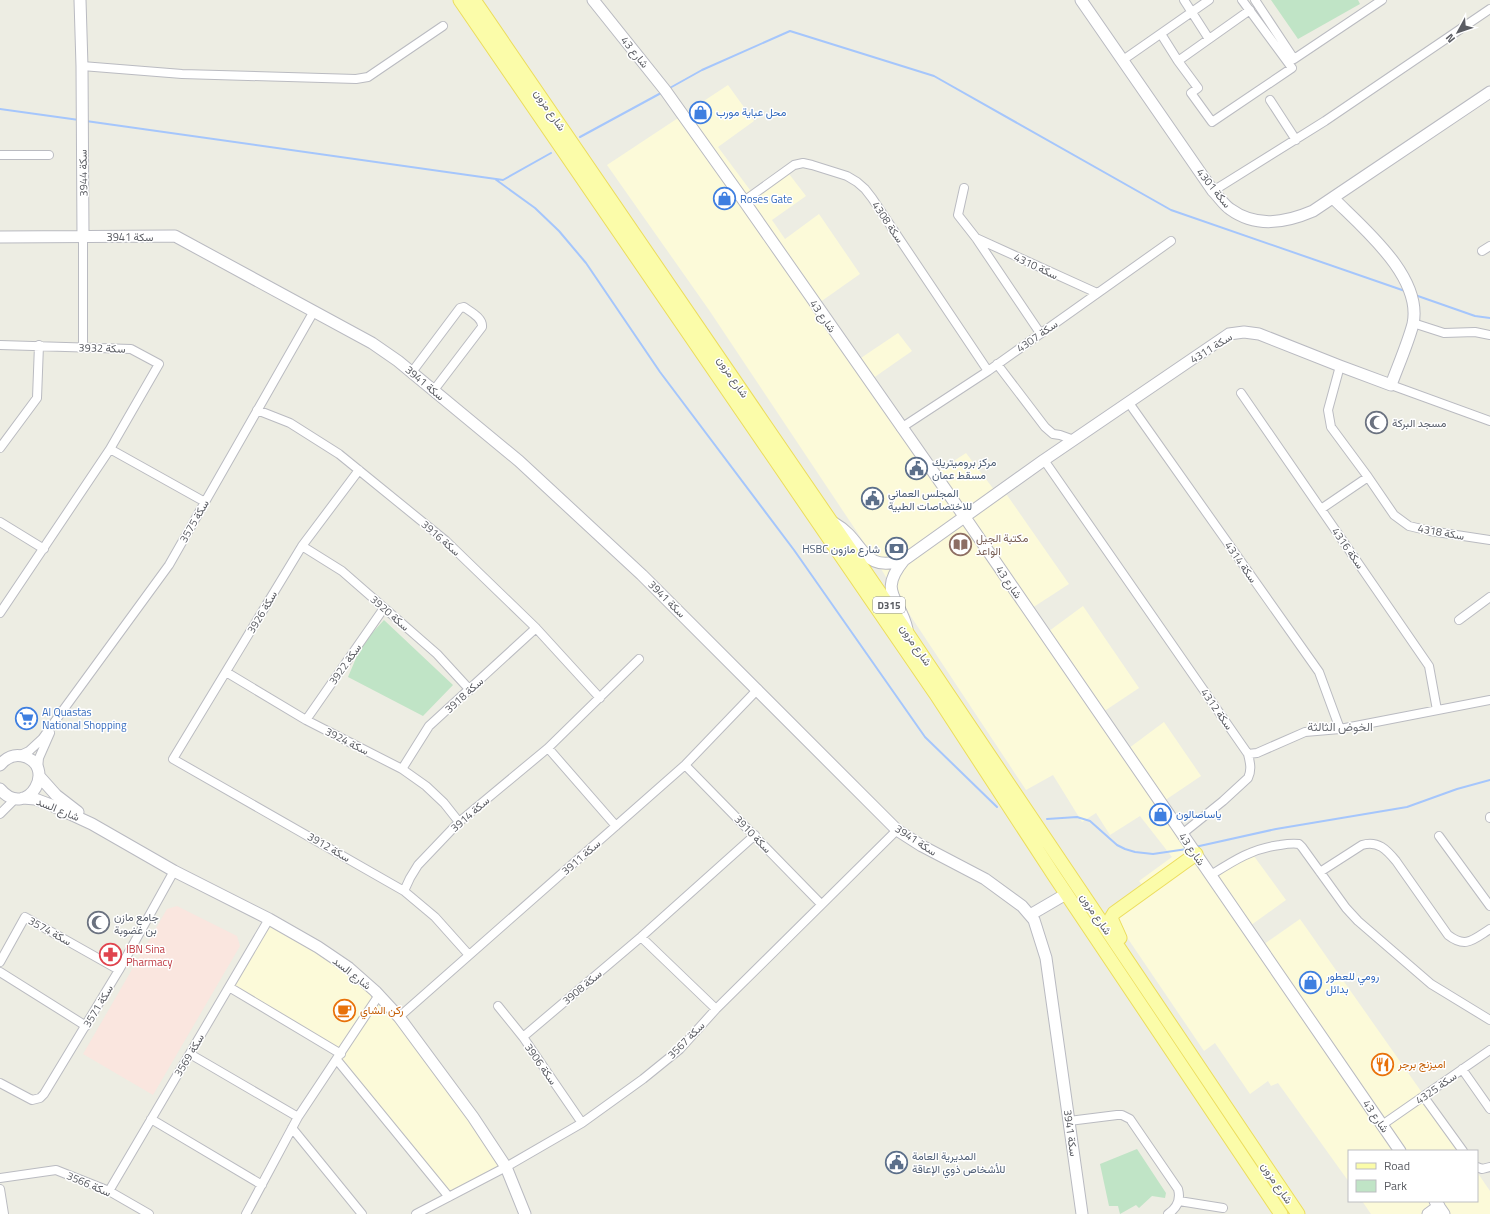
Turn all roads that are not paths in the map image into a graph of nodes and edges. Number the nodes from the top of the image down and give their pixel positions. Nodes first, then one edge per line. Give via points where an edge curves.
1 (80, 0) edge
2 (460, 0) edge
3 (474, 0) edge
4 (479, 0) edge
5 (593, 0) edge
6 (1082, 0) edge
7 (1184, 0) edge
8 (1209, 0) edge
9 (1242, 0) edge
10 (1254, 0) edge
11 (1382, 0) edge
12 (1490, 9) edge
13 (1250, 10) junction
14 (1192, 12) junction
15 (444, 26) dead end
16 (1161, 34) junction
17 (500, 37) junction
18 (1209, 40) junction
19 (1123, 60) junction
20 (1178, 61) junction
21 (82, 66) junction
22 (1489, 96) edge
23 (1270, 100) dead end
24 (1296, 140) junction
25 (0, 155) edge
26 (49, 155) dead end
27 (964, 188) dead end
28 (1214, 191) junction
29 (1333, 198) junction
30 (744, 201) junction
31 (0, 236) edge
32 (83, 237) junction
33 (976, 238) junction
34 (1171, 241) dead end
35 (1490, 246) edge
36 (1482, 251) dead end
37 (1097, 293) junction
38 (314, 311) junction
39 (1413, 324) junction
40 (1040, 333) junction
41 (1490, 335) edge
42 (0, 345) edge
43 (39, 345) junction
44 (83, 347) junction
45 (997, 364) junction
46 (1340, 366) junction
47 (988, 370) junction
48 (412, 372) junction
49 (1391, 385) junction
50 (434, 390) junction
51 (1241, 393) dead end
52 (1129, 403) junction
53 (257, 410) junction
54 (1490, 421) edge
55 (902, 428) junction
56 (1074, 440) junction
57 (0, 448) edge
58 (110, 449) junction
59 (1044, 460) junction
60 (359, 470) junction
61 (1368, 477) junction
62 (205, 502) junction
63 (1321, 510) junction
64 (964, 516) junction
65 (0, 522) edge
66 (832, 522) junction
67 (1490, 540) edge
68 (302, 546) junction
69 (44, 549) junction
70 (904, 560) junction
71 (1490, 597) edge
72 (384, 608) junction
73 (0, 613) edge
74 (1459, 620) dead end
75 (536, 628) junction
76 (908, 633) junction
77 (639, 659) dead end
78 (226, 672) junction
79 (758, 689) junction
80 (470, 690) junction
81 (600, 698) junction
82 (1490, 700) edge
83 (1437, 710) junction
84 (57, 720) junction
85 (306, 720) junction
86 (1340, 729) junction
87 (548, 748) junction
88 (1248, 754) junction
89 (9, 755) edge
90 (173, 759) joint
91 (0, 765) edge
92 (685, 765) junction
93 (402, 768) junction
94 (38, 772) junction
95 (0, 789) edge
96 (19, 798) junction
97 (0, 814) edge
98 (460, 822) junction
99 (92, 824) junction
100 (616, 826) junction
101 (897, 830) junction
102 (1182, 834) junction
103 (755, 835) junction
104 (1439, 836) dead end
105 (1196, 854) junction
106 (174, 871) junction
107 (1320, 872) junction
108 (1211, 875) junction
109 (404, 890) junction
110 (1066, 894) junction
111 (821, 904) junction
112 (1490, 906) edge
113 (1030, 915) junction
114 (269, 919) junction
115 (1490, 929) edge
116 (641, 937) junction
117 (469, 956) junction
118 (0, 962) edge
119 (119, 970) junction
120 (0, 972) edge
121 (229, 987) junction
122 (379, 995) junction
123 (498, 1006) dead end
124 (716, 1009) junction
125 (399, 1017) junction
126 (1490, 1020) edge
127 (86, 1026) junction
128 (1174, 1029) junction
129 (523, 1037) junction
130 (1490, 1050) edge
131 (190, 1054) junction
132 (339, 1057) junction
133 (1462, 1070) junction
134 (0, 1083) edge
135 (1424, 1097) junction
136 (1490, 1109) edge
137 (298, 1117) junction
138 (151, 1119) junction
139 (1069, 1121) junction
140 (582, 1123) junction
141 (1382, 1125) junction
142 (292, 1128) junction
143 (1399, 1150) edge
144 (1462, 1150) edge
145 (506, 1167) junction
146 (1478, 1167) edge
147 (1490, 1167) edge
148 (0, 1178) edge
149 (262, 1185) junction
150 (0, 1189) edge
151 (109, 1191) junction
152 (449, 1197) junction
153 (1179, 1201) junction
154 (1440, 1207) edge
155 (1223, 1208) dead end
156 (4, 1214) edge
157 (149, 1214) edge
158 (246, 1214) edge
159 (362, 1214) edge
160 (416, 1214) edge
161 (525, 1214) edge
162 (1082, 1214) edge
163 (1168, 1214) edge
164 (1281, 1214) edge
165 (1298, 1214) edge
166 (1428, 1214) edge

1 - 21 street, سكة 3944
2 - 110 main road, شارع مزون / D315 via 935,693
3 - 17 main road, شارع مزون / D315
4 - 17 main road
5 - 30 street, شارع 43 via 665,90
6 - 19 street, سكة 4301
7 - 14 street
8 - 14 street
9 - 13 street
10 - 11 street via 1294,59
12 - 24 street
13 - 18 street
13 - 20 street via 1292,68 1212,122 1192,93 1198,88
14 - 16 street
14 - 18 street
15 - 21 street via 368,77 356,79 182,74
16 - 19 street
16 - 20 street
17 - 66 main road, شارع مزون / D315
18 - 20 street
19 - 28 street, سكة 4301
21 - 32 street, سكة 3944
22 - 29 street, سكة 4301
23 - 24 street
24 - 28 street
25 - 26 street
27 - 33 street, سكة 4310 via 958,215
28 - 29 street, سكة 4301 via 1229,209 1244,217 1263,222 1280,222 1295,218 1313,211
29 - 39 street via 1389,256 1400,271 1411,293
30 - 47 street, سكة 4308 via 794,165 803,163 848,176 857,182 872,198
30 - 55 street, شارع 43
31 - 32 street, سكة 3941
32 - 38 street, سكة 3941 via 175,236
32 - 44 street, سكة 3944
33 - 37 street, سكة 4310
33 - 40 street, سكة 4310
34 - 37 street, سكة 4307
35 - 36 street
37 - 40 street, سكة 4307
38 - 48 street, سكة 3941 via 372,343
38 - 53 street, سكة 3575
39 - 41 street via 1444,333 1475,332
39 - 49 street
40 - 45 street, سكة 4307
42 - 43 street, سكة 3932
43 - 44 street, سكة 3932
43 - 57 street via 37,398
44 - 58 street, سكة 3932 via 130,349 159,364
45 - 47 street, سكة 4307
45 - 56 street via 1045,427 1053,434
46 - 49 street, سكة 4311
46 - 52 street, سكة 4311 via 1259,334 1237,332 1229,334
46 - 61 street, سكة 4318 via 1328,410 1331,427
47 - 55 street, سكة 4307
48 - 50 street, سكة 3941
48 - 50 street via 460,308 464,307 480,319 482,327
49 - 54 street, سكة 4311
50 - 79 street, سكة 3941 via 519,461 642,575
51 - 63 street, سكة 4316
52 - 56 street, سكة 4311
52 - 86 street, سكة 4314 via 1319,672
53 - 60 street, سكة 3916 via 290,423
53 - 62 street, سكة 3575
55 - 64 street, شارع 43
56 - 59 street, سكة 4311
58 - 62 street
58 - 69 street, سكة 3932
59 - 64 street, سكة 4311
59 - 88 street, سكة 4312
60 - 68 street, سكة 3926
60 - 75 street, سكة 3916 via 446,541
61 - 63 street
61 - 67 street, سكة 4318 via 1394,515 1409,526
62 - 84 street, سكة 3575 via 169,565
63 - 83 street, سكة 4316 via 1429,666
64 - 70 street, سكة 4311
64 - 102 street, شارع 43
65 - 69 street
66 - 70 street via 845,531 873,561 887,564
66 - 76 main road, شارع مزون / D315
68 - 72 street, سكة 3920 via 342,572
68 - 78 street, سكة 3926
69 - 73 street, سكة 3932
70 - 76 street via 894,574 891,588
71 - 74 street
72 - 80 street, سكة 3920 via 437,654
72 - 85 street, سكة 3922
75 - 80 street, سكة 3918
75 - 81 street, سكة 3916
76 - 128 main road, شارع مزون / D315
77 - 81 street, سكة 3914
78 - 85 street, سكة 3924
78 - 90 street, سكة 3926
79 - 92 street, سكة 3911
79 - 101 street, سكة 3941
80 - 93 street, سكة 3918 via 429,726
81 - 87 street, سكة 3914
82 - 83 street
83 - 86 street
84 - 89 street, سكة 3575 via 29,751
84 - 94 street, سكة 3575 via 39,758
85 - 93 street, سكة 3924
86 - 88 street via 1305,732 1257,753
87 - 98 street, سكة 3914
87 - 100 street
88 - 102 street via 1248,778
89 - 91 street
89 - 94 street, شارع السد via 30,759
90 - 109 street, سكة 3912
92 - 100 street, سكة 3911
92 - 103 street, سكة 3910
93 - 98 street, سكة 3924 via 426,786
94 - 96 street via 34,792
94 - 99 street, شارع السد via 56,795
95 - 96 street via 9,797
96 - 97 street
96 - 99 street, شارع السد via 51,804
98 - 109 street, سكة 3914 via 418,865
99 - 106 street, شارع السد
100 - 117 street, سكة 3911
101 - 111 street, سكة 3567
101 - 113 street, سكة 3941 via 985,879 1022,906
102 - 105 street, شارع 43
103 - 111 street, سكة 3910
103 - 116 street, سكة 3908
104 - 112 street
105 - 108 street, شارع 43
105 - 128 main road via 1114,913 1111,918
106 - 114 street, شارع السد
106 - 119 street, سكة 3571
107 - 108 street via 1302,847 1294,843 1256,850
107 - 115 street via 1362,844 1379,845 1388,850 1448,935 1463,943 1472,941
107 - 126 street via 1349,912 1398,956 1431,984
108 - 141 street, شارع 43
109 - 117 street, سكة 3912 via 435,917
110 - 113 street
110 - 164 main road, شارع مزون / D315
111 - 124 street, سكة 3567
113 - 139 street, سكة 3941 via 1039,933 1046,958
114 - 121 street, سكة 3569
114 - 122 street, شارع السد via 349,968
116 - 124 street
116 - 129 street, سكة 3908
117 - 125 street, سكة 3911
118 - 119 street, سكة 3574 via 25,917
119 - 127 street, سكة 3571
120 - 127 street
121 - 131 street, سكة 3569
121 - 132 street
122 - 125 street, شارع السد
122 - 132 street
123 - 129 street, سكة 3906
124 - 140 street, سكة 3567 via 680,1049
125 - 145 street, شارع السد via 488,1138
127 - 134 street, سكة 3571 via 40,1098 32,1100
128 - 165 main road, شارع مزون / D315
129 - 140 street, سكة 3906
130 - 133 street, سكة 4325
131 - 137 street
131 - 138 street, سكة 3569
132 - 137 street
132 - 152 street
133 - 135 street, سكة 4325
133 - 136 street
135 - 141 street, سكة 4325
135 - 144 street
137 - 142 street
138 - 149 street
138 - 151 street, سكة 3569
139 - 153 street via 1117,1115 1130,1119 1175,1184 1180,1194
139 - 162 street, سكة 3941
140 - 145 street, سكة 3567
141 - 143 street, شارع 43
142 - 149 street
142 - 159 street
145 - 152 street, سكة 3567
145 - 161 street, شارع السد
146 - 147 street
148 - 151 street, سكة 3566 via 56,1170
149 - 158 street
150 - 156 street
151 - 157 street, سكة 3566
152 - 160 street, سكة 3567
153 - 155 street
153 - 163 street via 1176,1208
154 - 166 street

